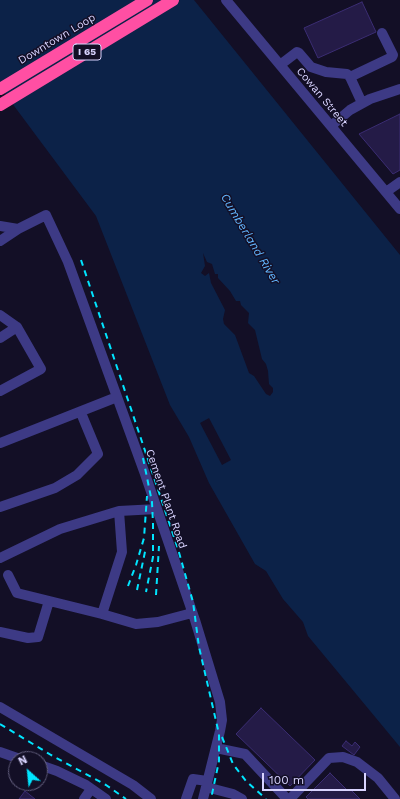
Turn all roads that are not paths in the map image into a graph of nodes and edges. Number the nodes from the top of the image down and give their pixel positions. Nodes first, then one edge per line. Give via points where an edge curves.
1 (147, 0) edge
2 (173, 0) edge
3 (226, 0) edge
4 (382, 33) dead end
5 (280, 65) junction
6 (350, 77) junction
7 (0, 89) edge
8 (400, 89) edge
9 (362, 103) junction
10 (0, 105) edge
11 (331, 126) junction
12 (400, 182) edge
13 (386, 192) junction
14 (400, 208) edge
15 (0, 226) edge
16 (18, 229) junction
17 (0, 241) edge
18 (0, 315) edge
19 (17, 327) junction
20 (0, 338) edge
21 (0, 391) edge
22 (117, 398) junction
23 (81, 413) junction
24 (0, 443) edge
25 (0, 506) edge
26 (156, 509) junction
27 (119, 511) junction
28 (0, 558) edge
29 (8, 575) dead end
30 (49, 601) junction
31 (192, 613) junction
32 (102, 614) junction
33 (0, 632) edge
34 (0, 707) edge
35 (216, 748) junction
36 (48, 768) edge
37 (206, 784) junction
38 (91, 789) junction
39 (84, 799) edge
40 (106, 799) edge
41 (151, 799) edge
42 (186, 799) edge
43 (203, 799) edge
44 (242, 799) edge
45 (289, 799) edge
46 (395, 799) edge

1 - 7 highway, Downtown Loop / I 65
2 - 10 highway, I 65
3 - 5 street, Cowan Street
4 - 6 street via 392,57
5 - 6 street via 297,52 311,67
5 - 11 street, Cowan Street
6 - 9 street
8 - 9 street
9 - 11 street
11 - 13 street, Cowan Street
12 - 13 street
13 - 14 street, Cowan Street
15 - 16 street
16 - 17 street
16 - 22 street, Cement Plant Road via 46,214 68,262
18 - 19 street
19 - 20 street
19 - 21 street via 41,369
22 - 23 street
22 - 26 street, Cement Plant Road
23 - 24 street
23 - 25 street via 98,454 77,475 55,488
26 - 27 street
26 - 31 street, Cement Plant Road
27 - 28 street via 60,529
27 - 32 street via 122,552
29 - 30 street via 17,593
30 - 32 street
30 - 33 street via 38,637 28,638
31 - 32 street via 158,622 136,624
31 - 35 street, Cement Plant Road via 220,702 222,720
34 - 41 street via 134,785
35 - 37 street, Cement Plant Road
35 - 45 street via 245,754
36 - 38 street
37 - 42 street via 193,779
37 - 43 street, Cement Plant Road
37 - 44 street
38 - 39 street
38 - 40 street
45 - 46 street via 329,758 344,757 357,762 378,778

